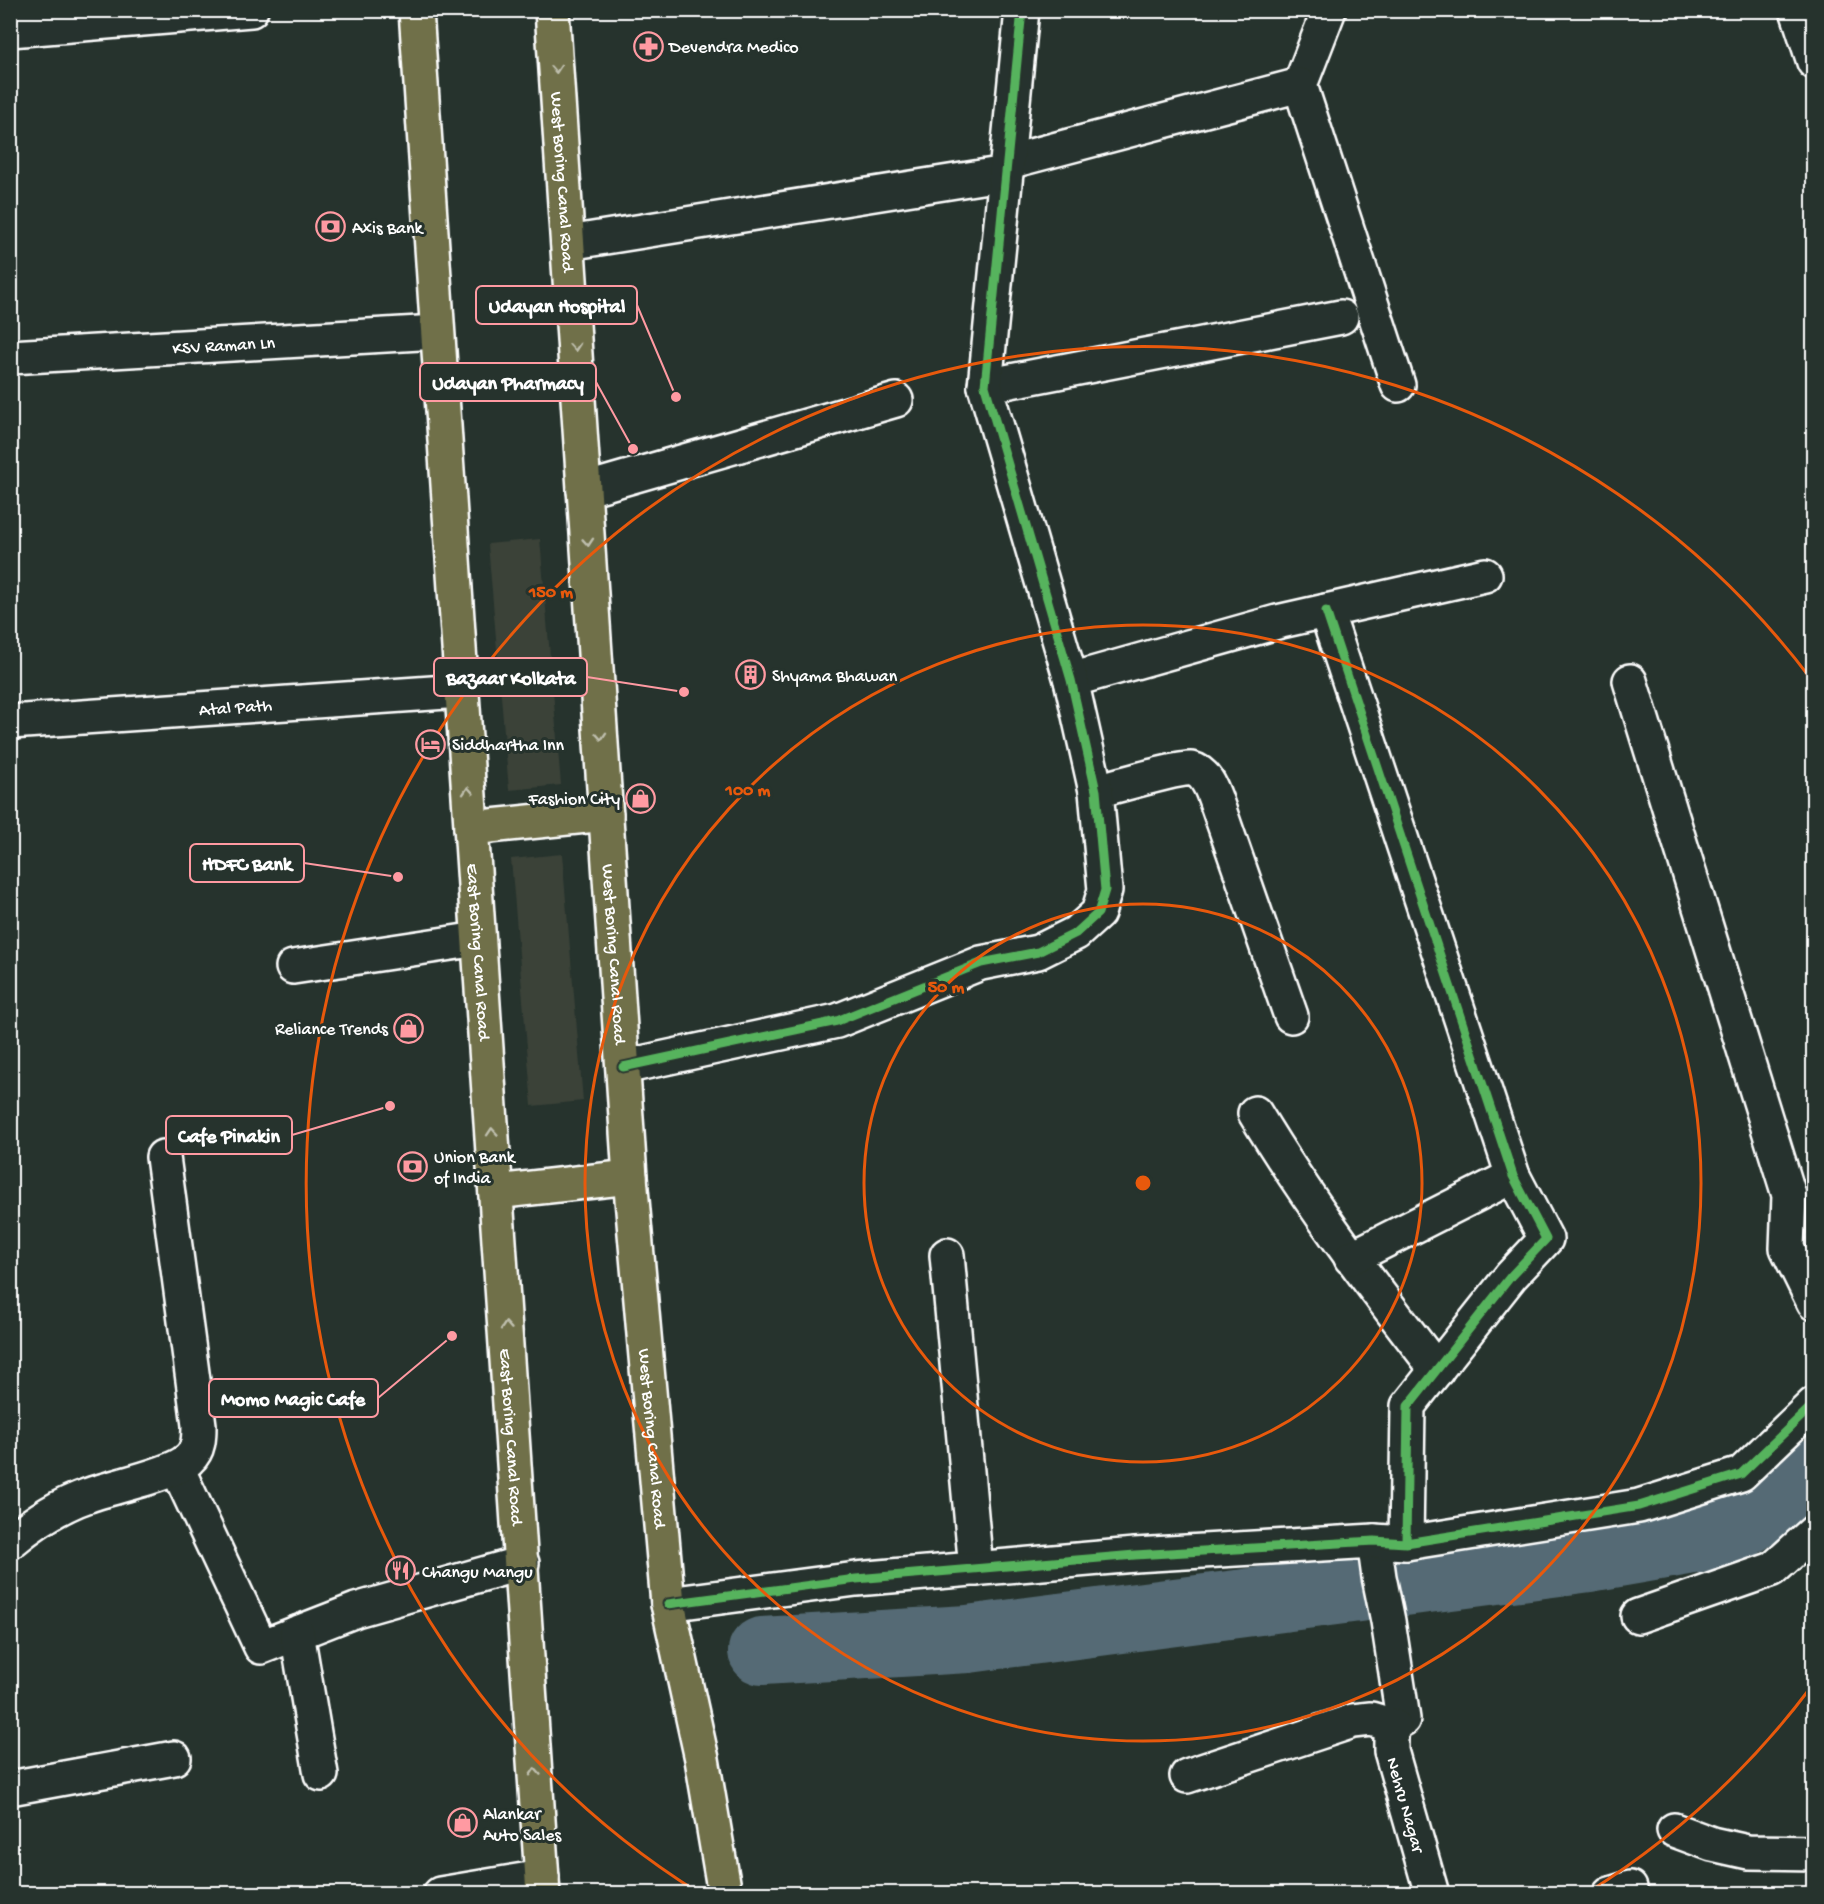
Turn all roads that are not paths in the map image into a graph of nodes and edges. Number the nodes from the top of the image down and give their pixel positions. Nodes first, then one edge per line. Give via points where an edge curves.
1 (251, 10) edge
2 (416, 10) edge
3 (552, 10) edge
4 (1022, 10) edge
5 (1329, 10) edge
6 (1797, 10) edge
7 (10, 30) edge
8 (1814, 62) edge
9 (1300, 85) junction
10 (1007, 167) junction
11 (568, 243) junction
12 (1341, 316) dead end
13 (437, 332) junction
14 (10, 357) edge
15 (1398, 385) dead end
16 (986, 386) junction
17 (896, 400) dead end
18 (584, 490) junction
19 (1485, 575) dead end
20 (1326, 611) junction
21 (1071, 680) junction
22 (1630, 681) dead end
23 (461, 691) junction
24 (10, 722) edge
25 (1096, 791) junction
26 (606, 814) junction
27 (471, 828) junction
28 (478, 939) junction
29 (292, 967) dead end
30 (1291, 1016) dead end
31 (623, 1067) junction
32 (1255, 1113) dead end
33 (163, 1157) dead end
34 (1513, 1176) junction
35 (630, 1177) junction
36 (496, 1192) junction
37 (947, 1254) dead end
38 (1351, 1258) junction
39 (1814, 1303) edge
40 (1437, 1370) junction
41 (1814, 1404) edge
42 (177, 1468) junction
43 (1814, 1532) edge
44 (1374, 1541) junction
45 (10, 1542) edge
46 (1406, 1543) junction
47 (522, 1563) junction
48 (976, 1569) junction
49 (668, 1604) junction
50 (1638, 1616) dead end
51 (297, 1633) junction
52 (1398, 1723) junction
53 (174, 1758) dead end
54 (321, 1774) dead end
55 (1187, 1776) dead end
56 (10, 1788) edge
57 (1674, 1830) dead end
58 (1814, 1853) edge
59 (542, 1885) edge
60 (440, 1893) edge
61 (725, 1893) edge
62 (1432, 1893) edge

1 - 7 street
2 - 13 main road, East Boring Canal Road
3 -> 11 main road, West Boring Canal Road
4 - 10 street
5 - 9 street
6 - 8 street
9 - 10 street
9 - 15 street
10 - 11 street
10 - 16 street
11 -> 18 main road, West Boring Canal Road
12 - 16 street
13 - 14 street, KSV Raman Ln
13 - 23 main road, East Boring Canal Road
16 - 21 street
17 - 18 street
18 -> 26 main road, West Boring Canal Road
19 - 20 street
20 - 21 street
20 - 34 street
21 - 25 street
22 - 39 street via 1788,1195 1787,1248
23 - 24 street, Atal Path
27 -> 23 main road, East Boring Canal Road
25 - 30 street via 1178,771 1192,769 1202,774 1215,798
25 - 31 street via 1105,890 1098,913 1076,933 1038,952 981,963 837,1021
26 - 27 main road
26 - 31 main road, West Boring Canal Road
27 - 28 main road, East Boring Canal Road
28 - 29 street
36 -> 28 main road, East Boring Canal Road
31 - 35 main road, West Boring Canal Road
32 - 38 street
33 - 42 street via 199,1425 199,1442 191,1458
34 - 38 street
34 - 40 street via 1546,1239 1511,1276
35 - 36 main road
35 - 49 main road, West Boring Canal Road
47 -> 36 main road, East Boring Canal Road
37 - 48 street
38 - 40 street
40 - 46 street via 1408,1406
41 - 46 street via 1741,1474 1639,1506
42 - 45 street via 55,1509
42 - 51 street via 261,1647
43 - 50 street via 1773,1569
44 - 46 street
44 - 48 street
44 - 52 street, Nehru Nagar via 1388,1621
47 - 51 street via 356,1610
59 -> 47 main road, East Boring Canal Road
48 - 49 street via 856,1579
49 - 61 main road, West Boring Canal Road via 702,1760
51 - 54 street
52 - 55 street via 1353,1721
52 - 62 street, Nehru Nagar via 1391,1732 1391,1752
53 - 56 street
57 - 58 street via 1748,1852
59 - 60 street

